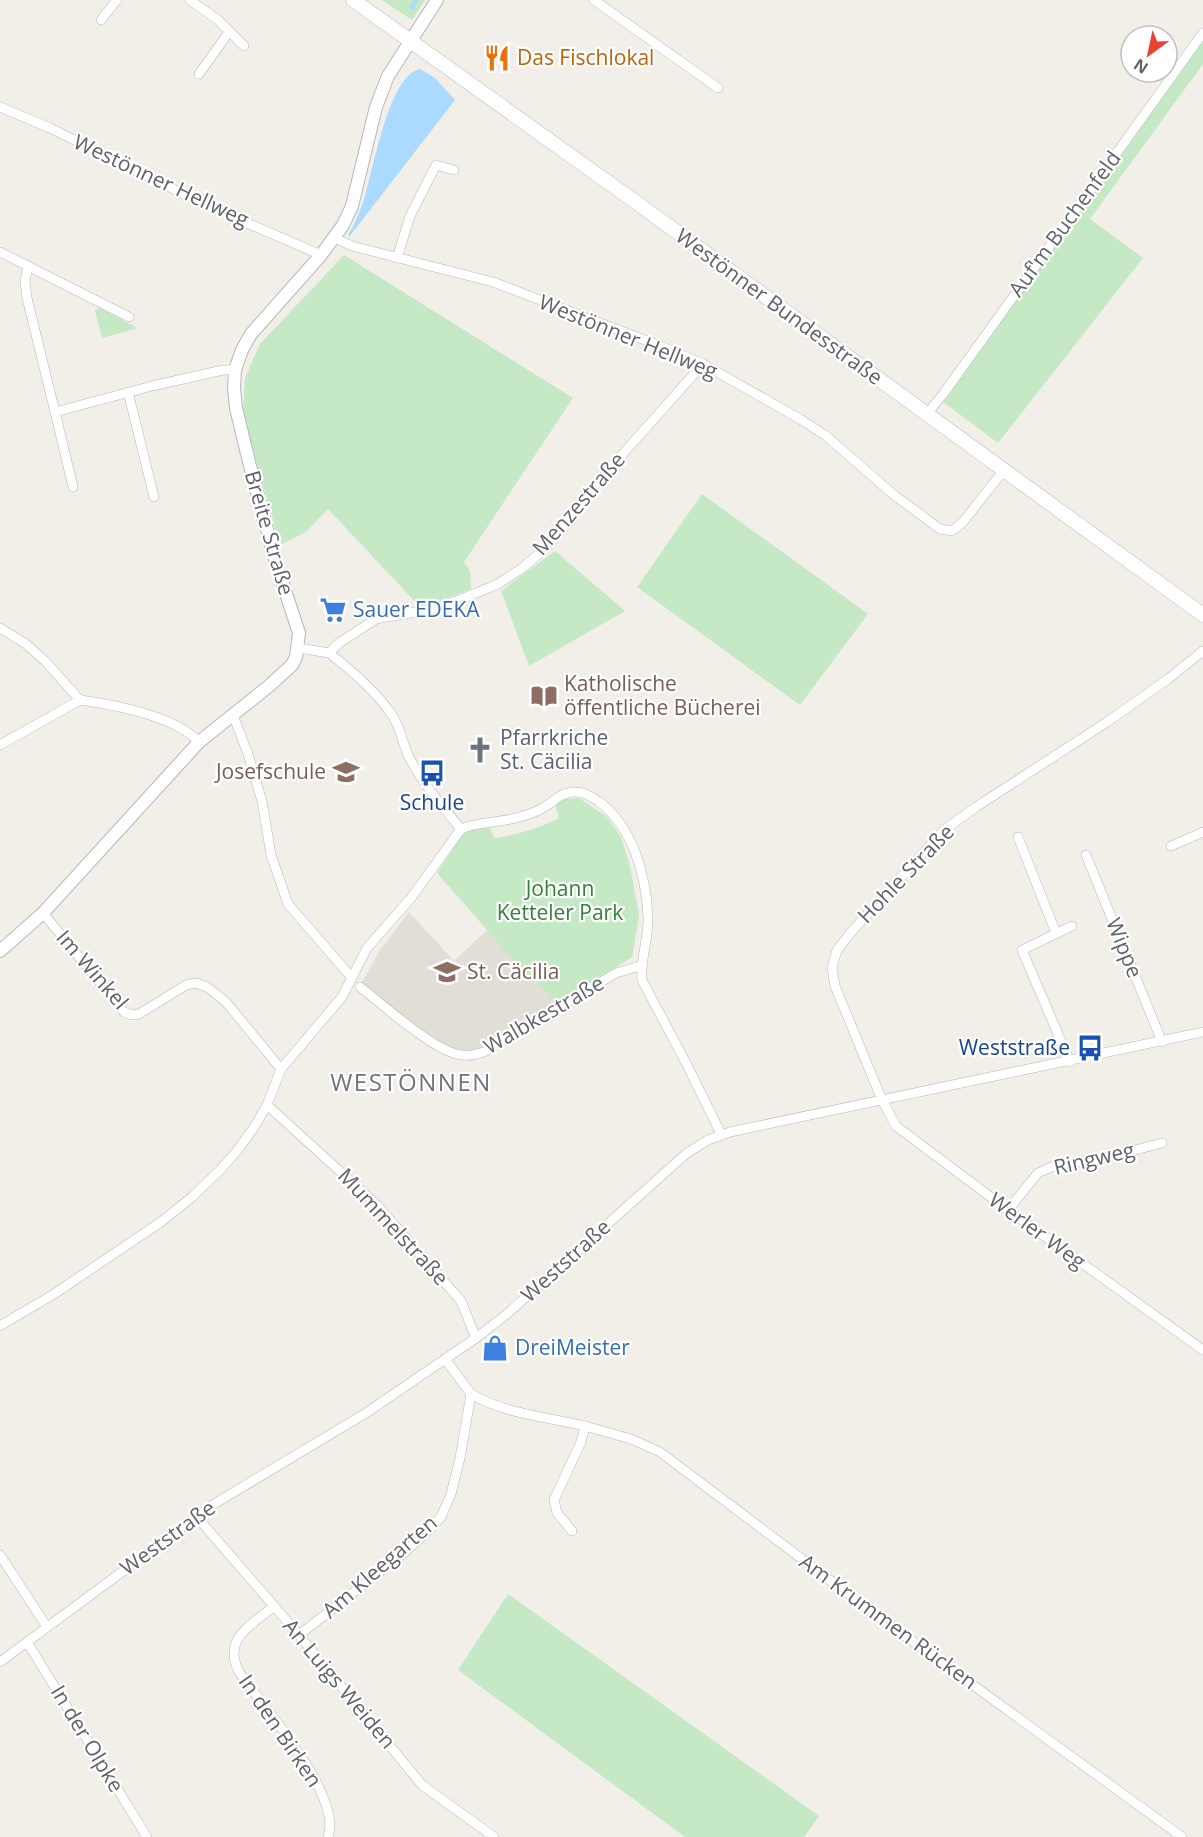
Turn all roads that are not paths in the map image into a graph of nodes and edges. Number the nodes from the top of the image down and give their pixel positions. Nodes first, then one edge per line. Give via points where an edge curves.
1 (117, 0) edge
2 (190, 0) edge
3 (353, 0) edge
4 (438, 0) edge
5 (594, 0) edge
6 (101, 20) dead end
7 (229, 32) junction
8 (1203, 33) edge
9 (411, 42) junction
10 (244, 46) dead end
11 (199, 74) dead end
12 (718, 88) dead end
13 (0, 107) edge
14 (454, 170) dead end
15 (335, 238) junction
16 (0, 252) edge
17 (321, 255) junction
18 (397, 258) junction
19 (28, 266) junction
20 (129, 317) dead end
21 (703, 364) junction
22 (235, 370) junction
23 (128, 392) junction
24 (55, 412) junction
25 (927, 414) junction
26 (1004, 470) junction
27 (73, 487) dead end
28 (154, 497) dead end
29 (1203, 615) edge
30 (0, 628) edge
31 (299, 648) junction
32 (1203, 651) edge
33 (329, 652) junction
34 (80, 700) junction
35 (233, 715) junction
36 (199, 742) junction
37 (0, 745) edge
38 (461, 829) junction
39 (1203, 831) edge
40 (1018, 837) dead end
41 (1172, 846) dead end
42 (1086, 855) dead end
43 (43, 913) junction
44 (1072, 926) dead end
45 (1056, 933) junction
46 (0, 951) edge
47 (640, 966) junction
48 (352, 978) junction
49 (360, 987) dead end
50 (1203, 1032) edge
51 (1162, 1042) junction
52 (1070, 1062) junction
53 (281, 1069) junction
54 (882, 1100) junction
55 (267, 1105) junction
56 (721, 1134) junction
57 (1162, 1143) dead end
58 (1008, 1210) junction
59 (0, 1326) edge
60 (476, 1338) junction
61 (1203, 1350) edge
62 (445, 1359) junction
63 (471, 1394) junction
64 (585, 1426) junction
65 (197, 1516) junction
66 (572, 1531) dead end
67 (0, 1555) edge
68 (274, 1606) junction
69 (47, 1627) junction
70 (299, 1635) junction
71 (27, 1642) junction
72 (0, 1662) edge
73 (147, 1837) edge
74 (328, 1837) edge
75 (494, 1837) edge
76 (1182, 1837) edge

1 - 6 street
2 - 7 street
3 - 9 main road, Westönner Bundesstraße
4 - 9 street, Breite Straße
5 - 12 street
7 - 10 street
7 - 11 street
8 - 25 street, Auf'm Buchenfeld
9 - 15 street, Breite Straße via 388,76 376,107 352,206
9 - 25 main road, Westönner Bundesstraße
13 - 17 street, Westönner Hellweg
14 - 18 street via 436,165 410,216
15 - 17 street, Breite Straße
15 - 18 street, Westönner Hellweg
16 - 19 street
17 - 22 street, Breite Straße via 251,334
18 - 21 street, Westönner Hellweg via 493,282
19 - 20 street
19 - 24 street via 27,298
21 - 26 street, Westönner Hellweg via 825,435 940,529 952,531 963,522
21 - 33 street, Menzestraße via 588,493 548,547 521,569 498,584 454,602 376,619
22 - 23 street
22 - 31 street, Breite Straße via 236,408 276,563 297,625
23 - 24 street
23 - 28 street
24 - 27 street
25 - 26 main road, Westönner Bundesstraße
26 - 29 main road, Westönner Bundesstraße
30 - 34 street via 39,655
31 - 33 street
31 - 35 street via 292,664
32 - 54 street, Hohle Straße via 1107,722 944,830 837,950 832,968 835,986
33 - 38 street via 390,712 423,781
34 - 36 street via 166,720 182,727
34 - 37 street
35 - 36 street
35 - 48 street via 262,801 271,855 288,904
36 - 43 street
38 - 47 street via 527,815 566,793 591,796 625,832 644,884 648,917
38 - 48 street via 411,898 368,948
39 - 41 street
40 - 45 street
42 - 51 street, Wippe
43 - 46 street
43 - 53 street, Im Winkel via 124,1012 139,1014 186,985 196,983 226,1002
44 - 45 street
45 - 52 street via 1022,950
47 - 49 street, Walbkestraße via 616,973 476,1055 454,1054 437,1045
47 - 56 street via 650,999
48 - 53 street via 342,997
50 - 51 street, Weststraße
51 - 52 street, Weststraße
52 - 54 street, Weststraße
53 - 55 street
54 - 56 street, Weststraße
54 - 58 street, Werler Weg via 896,1126
55 - 59 street via 237,1151 192,1197 161,1222
55 - 60 street, Mummelstraße via 377,1205 461,1301
56 - 60 street, Weststraße via 687,1153
57 - 58 street, Ringweg via 1054,1166 1038,1173
58 - 61 street, Werler Weg
60 - 62 street, Weststraße
62 - 63 street
62 - 65 street, Weststraße via 366,1413
63 - 64 street, Am Krummen Rücken via 507,1410
63 - 70 street, Am Kleegarten via 460,1458 441,1517 404,1553
64 - 66 street via 554,1500 557,1513
64 - 76 street, Am Krummen Rücken via 660,1452
65 - 68 street, An Luigs Weiden
65 - 69 street, Weststraße
67 - 69 street
68 - 70 street, An Luigs Weiden
68 - 74 street, In den Birken via 238,1635 232,1653 234,1662 317,1782 329,1808
69 - 71 street, Weststraße
70 - 75 street, An Luigs Weiden via 422,1785
71 - 72 street, Weststraße
71 - 73 street, In der Olpke

